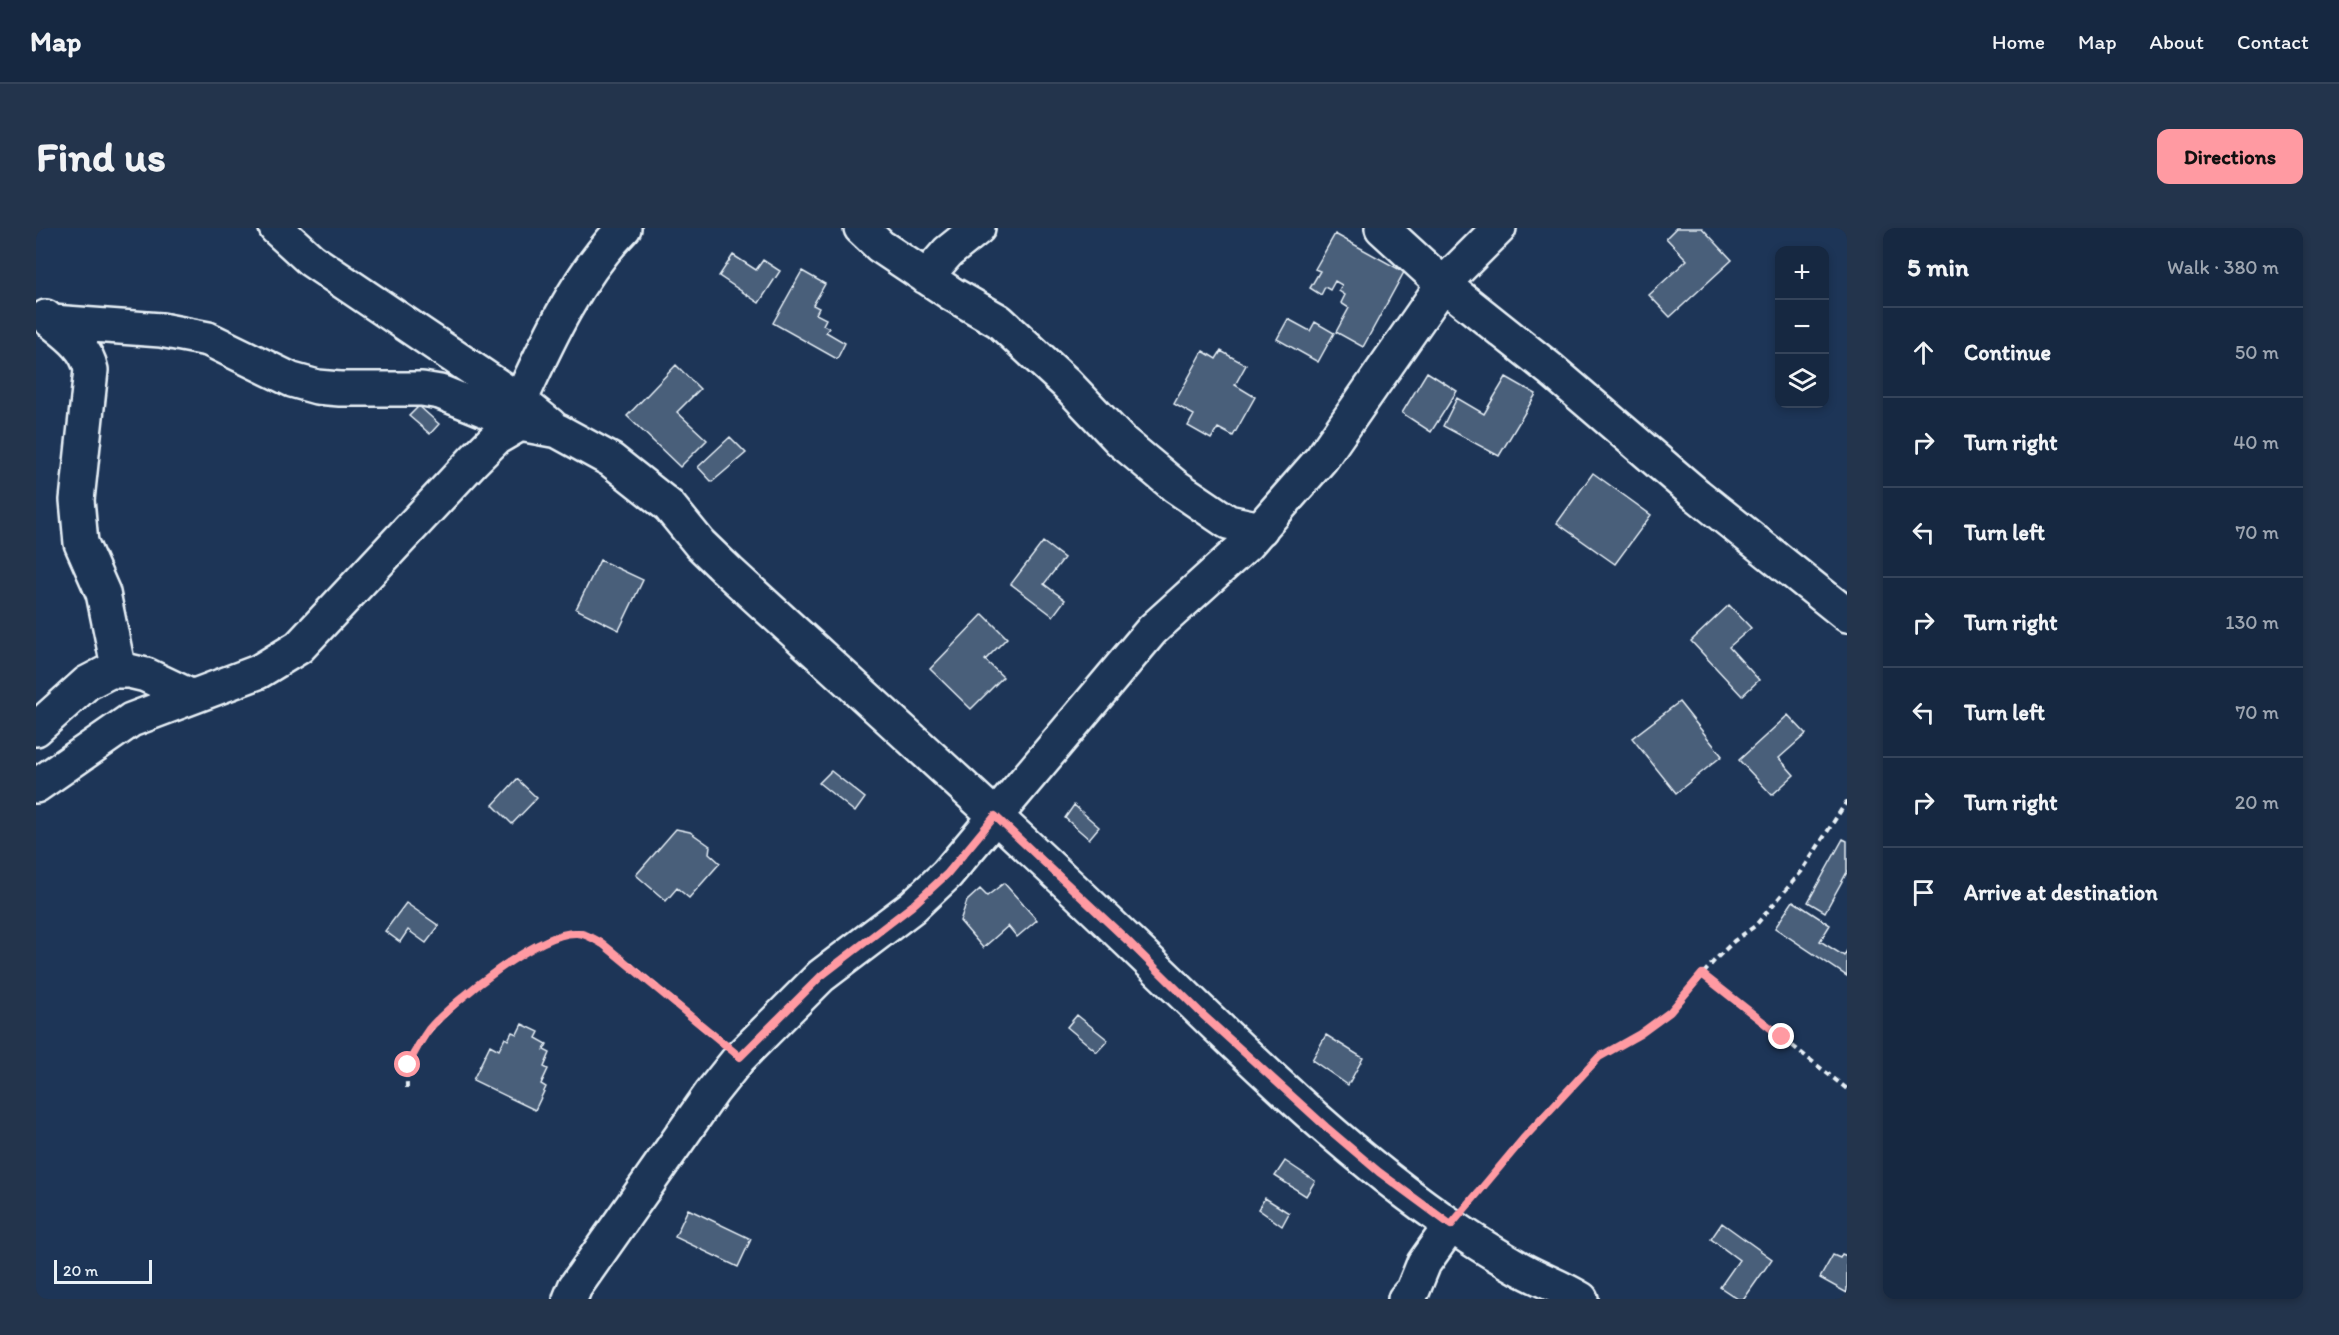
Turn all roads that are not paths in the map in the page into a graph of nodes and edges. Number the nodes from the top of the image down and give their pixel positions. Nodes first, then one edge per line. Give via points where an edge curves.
1 (276, 228) edge
2 (624, 228) edge
3 (861, 228) edge
4 (978, 228) edge
5 (1382, 228) edge
6 (1499, 228) edge
7 (926, 277) junction
8 (1443, 284) junction
9 (44, 316) edge
10 (520, 412) junction
11 (1261, 529) junction
12 (1847, 615) edge
13 (119, 671) junction
14 (190, 696) junction
15 (36, 729) edge
16 (36, 786) edge
17 (995, 816) junction
18 (1451, 1225) junction
19 (570, 1299) edge
20 (1405, 1299) edge
21 (1581, 1299) edge

1 - 10 street via 311,260
2 - 10 street via 581,282
3 - 7 street
4 - 7 street via 948,252
5 - 8 street
6 - 8 street
7 - 11 street via 999,321 1121,441 1175,486 1228,522
8 - 11 street via 1322,458
8 - 12 street
9 - 10 street via 208,339 292,380 317,387 431,390
9 - 13 street via 78,343 91,370 78,500 81,543 104,593
10 - 14 street via 299,647 258,672
10 - 17 street via 611,460 669,506 729,572
11 - 17 street via 1152,630
13 - 14 street via 146,675
13 - 15 street via 110,671 87,683
14 - 16 street via 131,720
17 - 18 street via 1326,1127
17 - 19 street via 947,874 821,976 740,1057
18 - 20 street
18 - 21 street via 1522,1269

